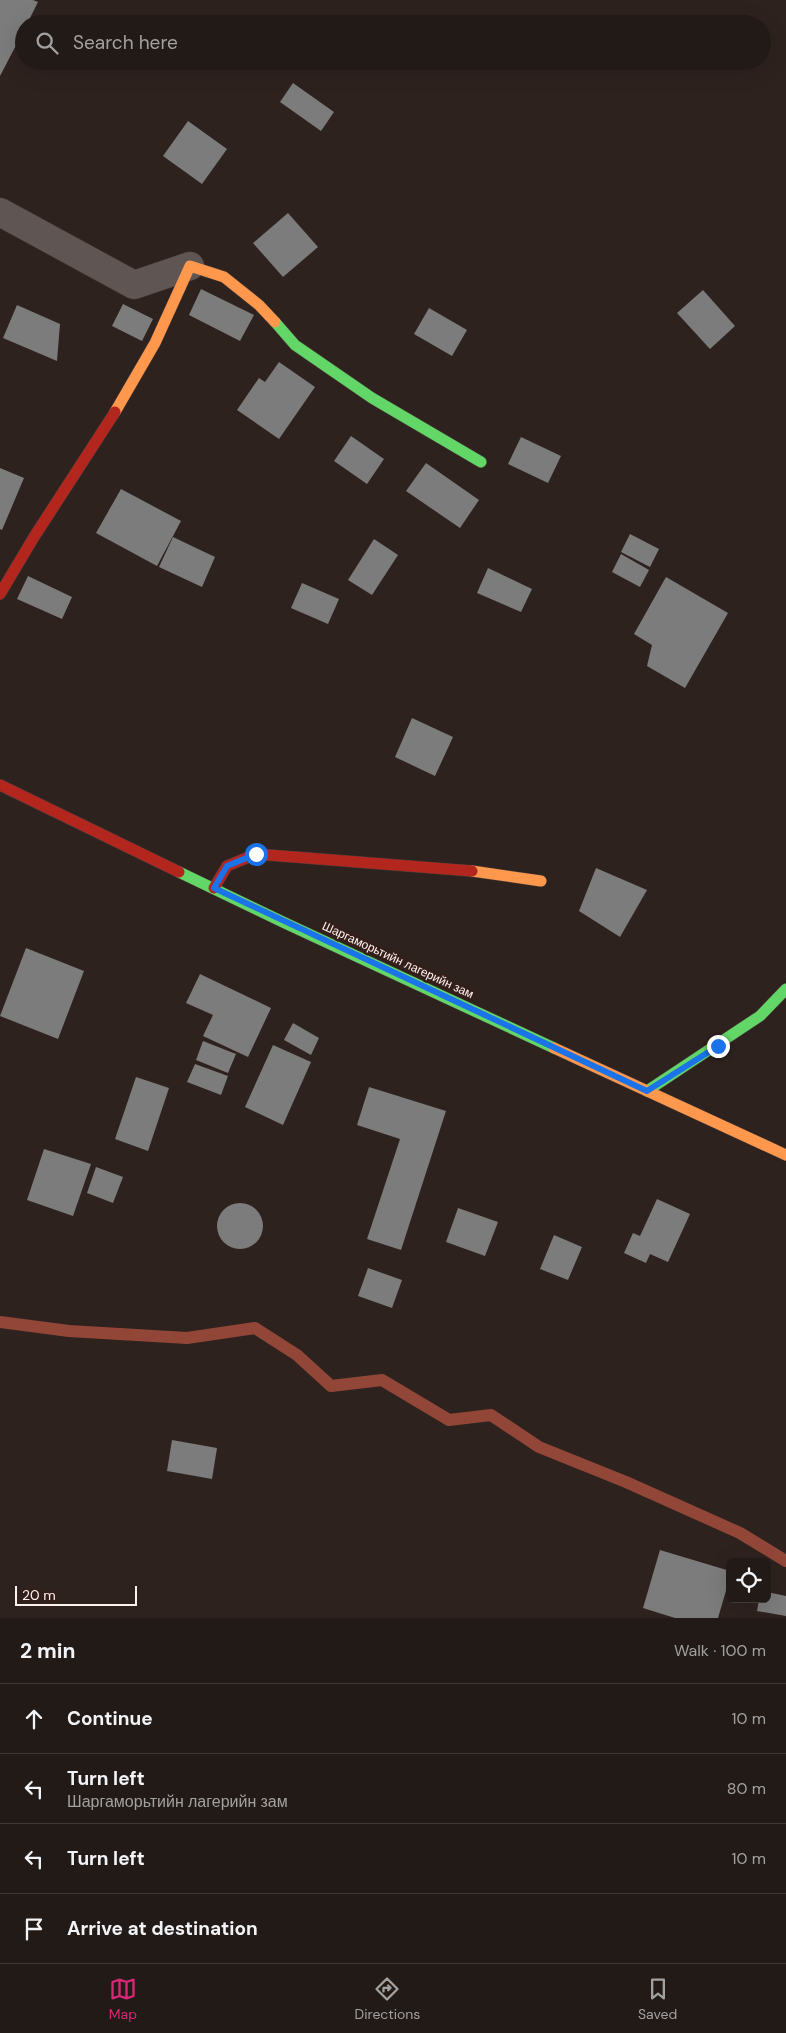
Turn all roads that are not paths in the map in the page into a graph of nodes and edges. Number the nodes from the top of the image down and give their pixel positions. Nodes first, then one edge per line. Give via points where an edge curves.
1 (0, 212) edge
2 (190, 266) junction
3 (481, 462) dead end
4 (0, 594) edge
5 (0, 785) edge
6 (541, 881) dead end
7 (214, 888) junction
8 (786, 989) edge
9 (647, 1091) junction
10 (786, 1155) edge

1 - 2 street via 134,285
2 - 3 street via 224,277 259,305 295,345 372,398
2 - 4 street via 170,314 140,370
5 - 7 street, Шаргаморьтийн лагерийн зам
6 - 7 street via 446,867 256,854 227,866
7 - 9 street, Шаргаморьтийн лагерийн зам
8 - 9 street via 760,1016
9 - 10 street, Шаргаморьтийн лагерийн зам

